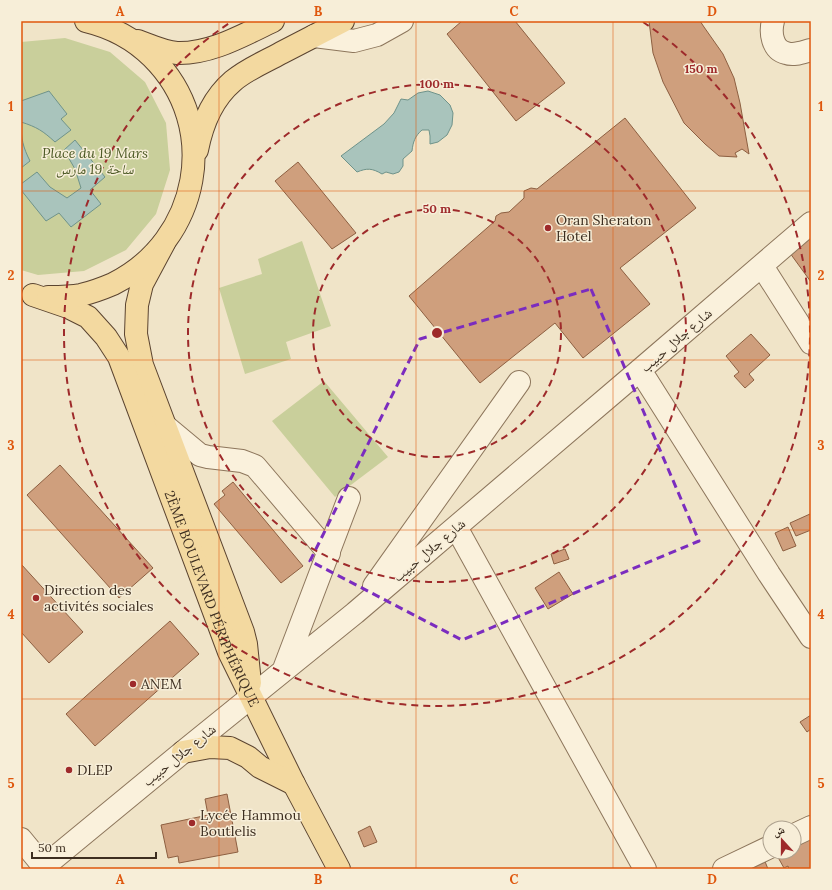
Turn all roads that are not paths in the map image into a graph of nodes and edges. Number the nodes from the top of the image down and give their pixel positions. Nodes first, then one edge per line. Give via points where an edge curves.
1 (86, 21) edge
2 (273, 21) edge
3 (343, 21) edge
4 (402, 21) edge
5 (773, 21) edge
6 (124, 36) junction
7 (314, 36) junction
8 (811, 50) edge
9 (192, 177) junction
10 (811, 223) edge
11 (164, 243) junction
12 (762, 266) junction
13 (27, 294) edge
14 (811, 343) edge
15 (640, 370) junction
16 (519, 382) dead end
17 (164, 425) junction
18 (349, 498) dead end
19 (456, 527) junction
20 (329, 552) junction
21 (355, 613) junction
22 (811, 637) edge
23 (284, 671) junction
24 (251, 696) junction
25 (184, 752) junction
26 (294, 784) junction
27 (811, 827) edge
28 (802, 832) edge
29 (21, 840) edge
30 (762, 851) edge
31 (43, 868) edge
32 (339, 869) edge
33 (645, 869) edge
34 (724, 869) edge

1 - 6 main road
2 - 6 main road via 225,43 198,51 175,53
3 - 7 main road
4 - 7 street via 377,35 354,41
5 - 8 street via 772,37 777,48 785,53 799,54
6 - 9 main road via 144,49 161,66 178,92 191,130 194,153
7 - 9 main road via 233,81 218,97 199,138
9 - 11 main road via 183,212
10 - 12 street, شارع جلال حبيب
11 - 13 main road via 141,267 112,284 81,295 48,297
11 - 17 main road, 2ÈME BOULEVARD PÉRIPHÉRIQUE via 142,284 136,305 136,334 142,365
12 - 14 street
12 - 15 street, شارع جلال حبيب
13 - 24 main road, 2ÈME BOULEVARD PÉRIPHÉRIQUE via 68,307 88,318 106,337 119,357 229,652
15 - 19 street, شارع جلال حبيب
15 - 22 street
16 - 21 street
17 - 20 street via 200,455 242,461 255,466
17 - 24 main road, 2ÈME BOULEVARD PÉRIPHÉRIQUE via 243,632
18 - 20 street
19 - 21 street, شارع جلال حبيب
19 - 33 street
20 - 23 street
21 - 23 street, شارع جلال حبيب
23 - 24 street, شارع جلال حبيب
24 - 25 street, شارع جلال حبيب
24 - 26 main road
25 - 26 main road via 210,747 230,748
25 - 31 street, شارع جلال حبيب
26 - 32 main road
27 - 28 street
29 - 31 street
30 - 34 street

